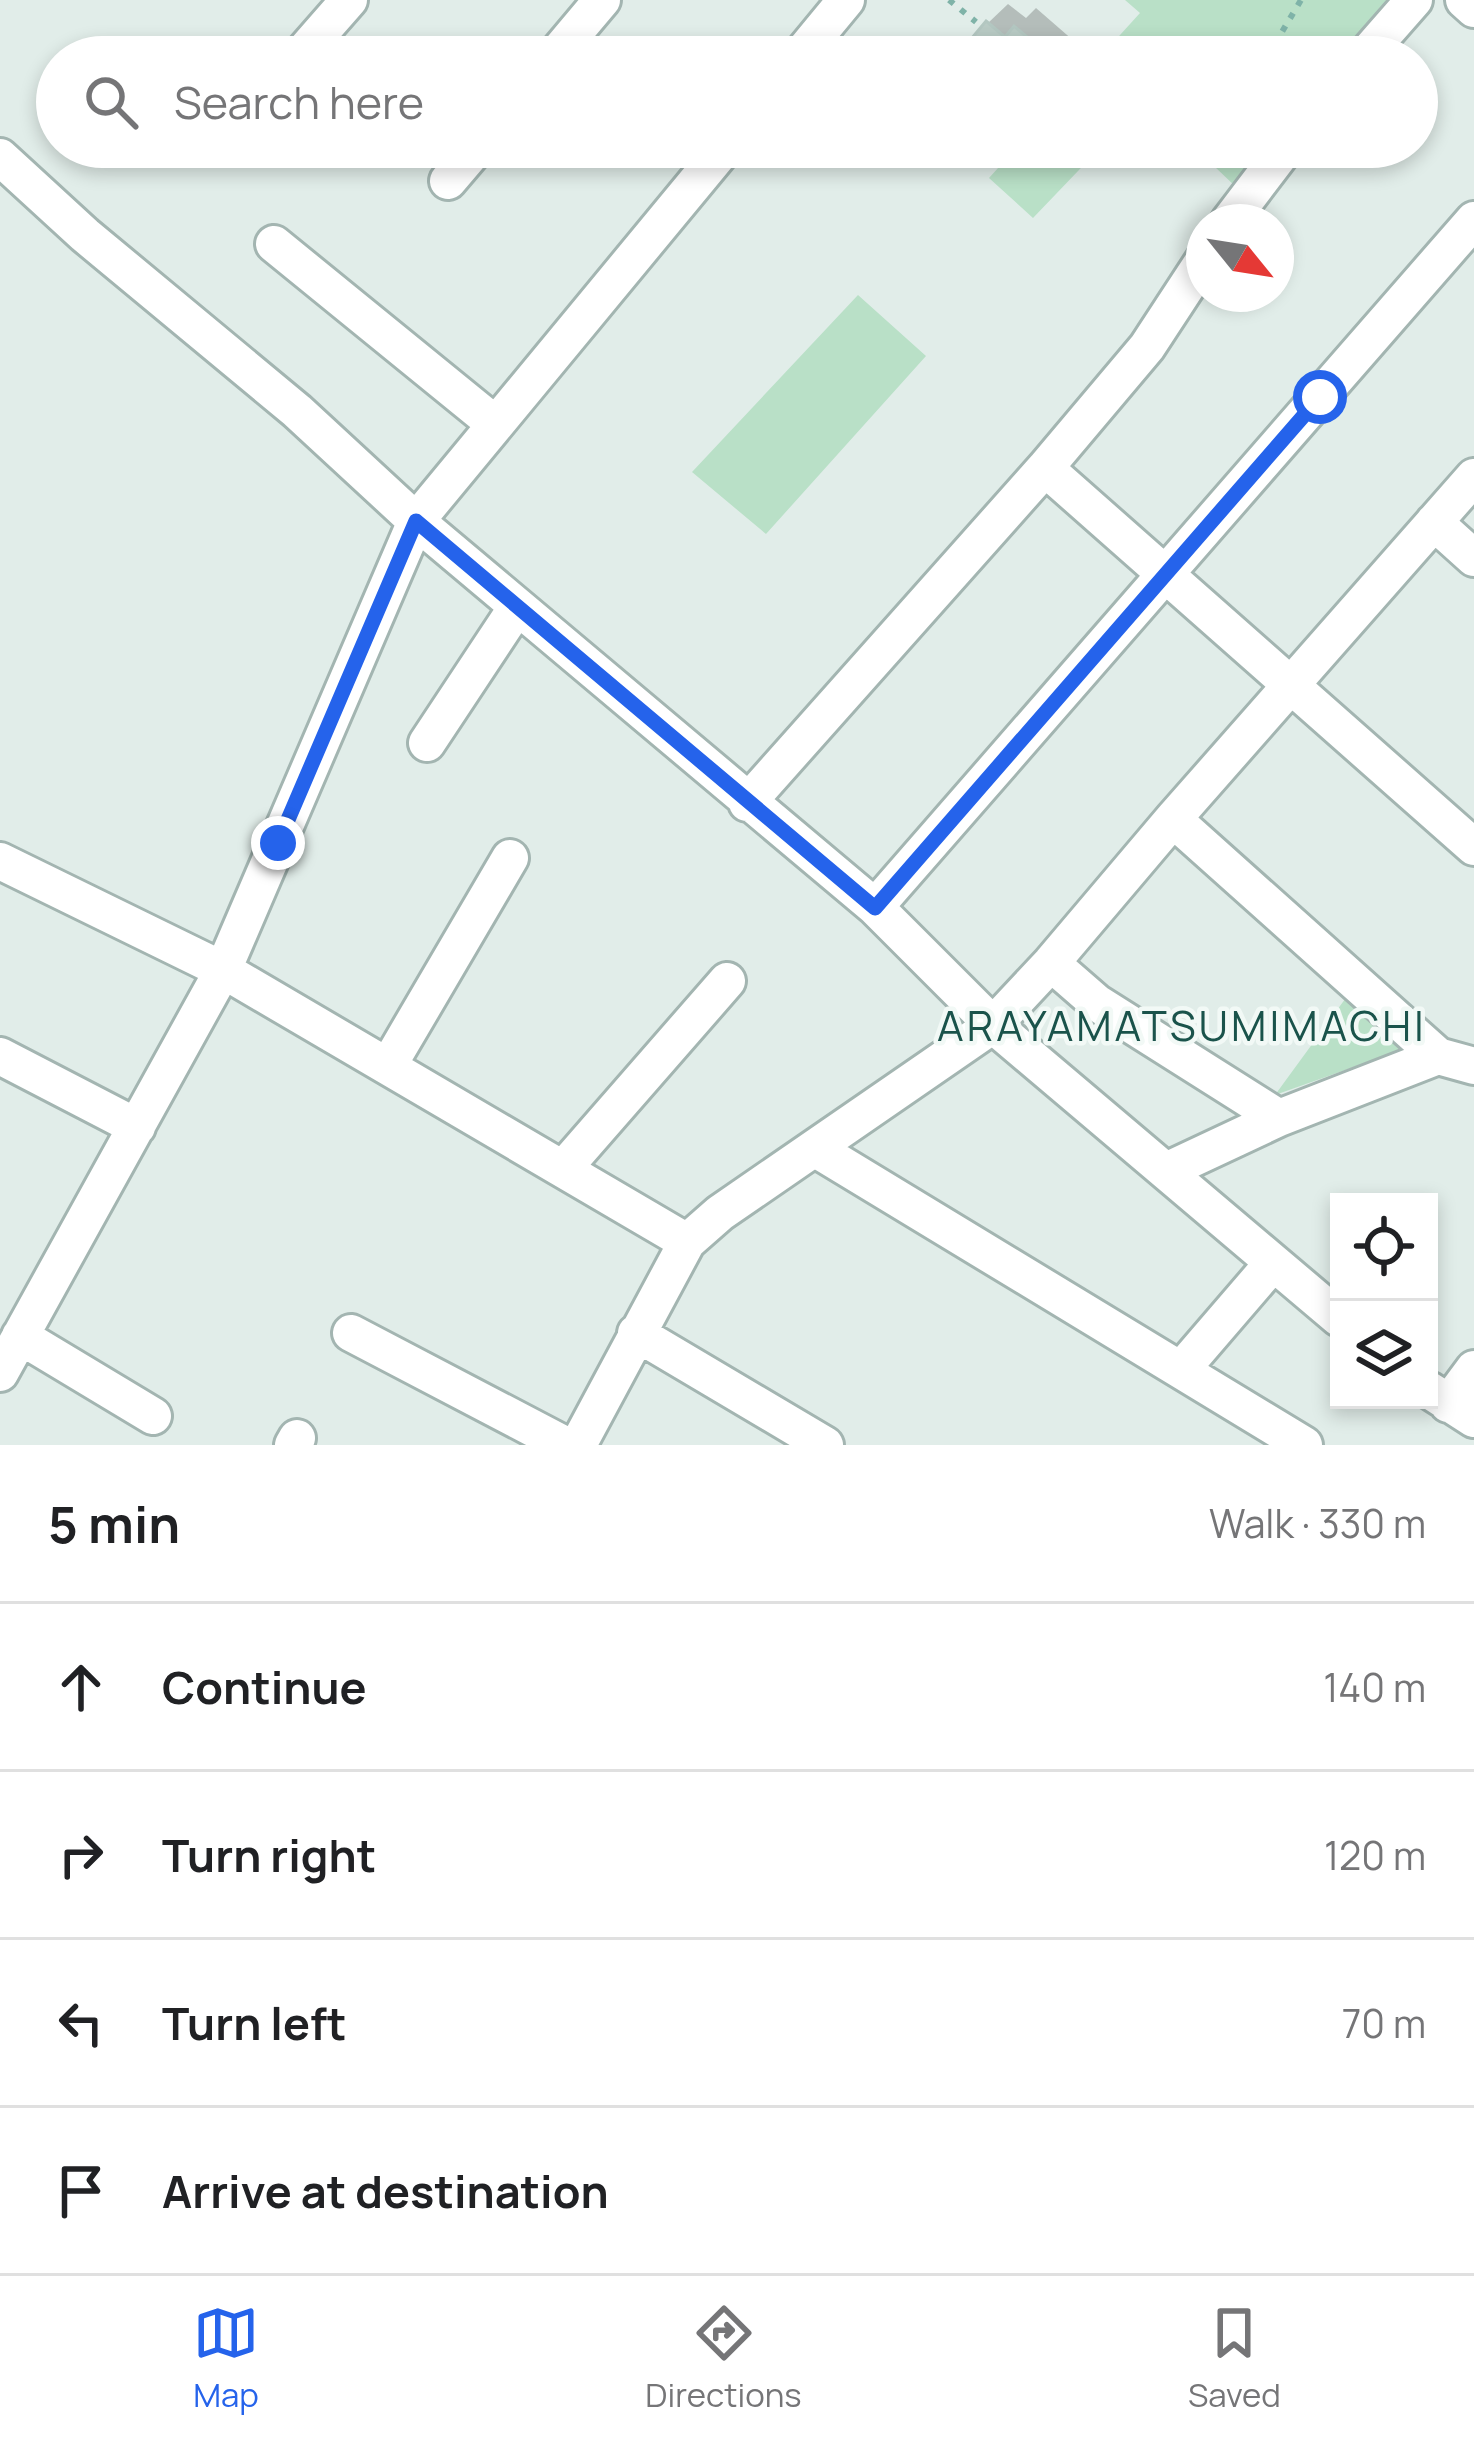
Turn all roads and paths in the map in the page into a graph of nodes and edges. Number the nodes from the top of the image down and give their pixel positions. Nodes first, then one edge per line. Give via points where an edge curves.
1 (349, 0) edge
2 (602, 0) edge
3 (846, 0) edge
4 (950, 0) edge
5 (1301, 0) edge
6 (1414, 0) edge
7 (1464, 0) edge
8 (1474, 9) edge
9 (976, 22) dead end
10 (317, 36) edge
11 (572, 36) edge
12 (816, 36) edge
13 (1280, 36) edge
14 (1382, 36) edge
15 (0, 157) edge
16 (459, 168) edge
17 (707, 168) edge
18 (1270, 168) edge
19 (448, 181) dead end
20 (1243, 204) edge
21 (1474, 220) edge
22 (274, 244) dead end
23 (1186, 287) edge
24 (496, 424) junction
25 (1045, 468) junction
26 (1474, 477) edge
27 (416, 521) junction
28 (1434, 522) junction
29 (1474, 558) edge
30 (1166, 575) junction
31 (517, 607) junction
32 (1292, 685) junction
33 (427, 743) dead end
34 (747, 802) junction
35 (1173, 819) junction
36 (1474, 847) edge
37 (510, 858) dead end
38 (0, 861) edge
39 (875, 908) junction
40 (1051, 963) junction
41 (223, 970) junction
42 (727, 981) dead end
43 (993, 1025) junction
44 (0, 1056) edge
45 (1438, 1056) junction
46 (388, 1066) junction
47 (1474, 1066) edge
48 (1279, 1118) junction
49 (137, 1127) junction
50 (816, 1149) junction
51 (562, 1169) junction
52 (1166, 1171) junction
53 (687, 1241) junction
54 (1274, 1263) junction
55 (1330, 1310) edge
56 (351, 1333) dead end
57 (636, 1333) junction
58 (20, 1336) junction
59 (1474, 1369) edge
60 (1181, 1370) junction
61 (0, 1373) edge
62 (1450, 1405) edge
63 (153, 1416) dead end
64 (565, 1445) edge
65 (578, 1445) edge
66 (825, 1445) edge
67 (1304, 1445) edge

1 - 10 street
2 - 11 street
3 - 12 street
4 - 9 path
5 - 13 path
6 - 14 street
7 - 8 street
15 - 27 street
16 - 19 street
17 - 24 street
18 - 20 street
21 - 30 street
22 - 24 street
23 - 25 street
24 - 27 street
25 - 30 street
25 - 34 street
26 - 28 street
27 - 31 street
27 - 41 street
28 - 29 street
28 - 32 street
30 - 32 street
30 - 39 street
31 - 33 street
31 - 34 street
32 - 35 street
32 - 36 street
34 - 39 street
35 - 40 street
35 - 45 street
37 - 46 street
38 - 41 street
39 - 43 street
40 - 43 street
40 - 48 street via 1097,1004
41 - 46 street
41 - 49 street
42 - 51 street
43 - 50 street
43 - 52 street
44 - 49 street
45 - 47 street
45 - 48 street
46 - 51 street
48 - 52 street
49 - 58 street
50 - 53 street
50 - 60 street
51 - 53 street
52 - 54 street
53 - 57 street
54 - 55 street
54 - 60 street
56 - 64 street
57 - 65 street
57 - 66 street
58 - 61 street
58 - 63 street
59 - 62 street
60 - 67 street

